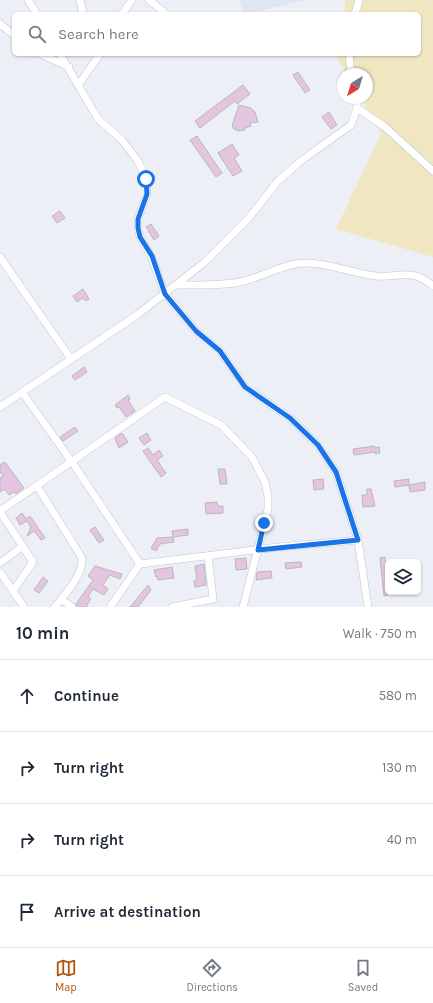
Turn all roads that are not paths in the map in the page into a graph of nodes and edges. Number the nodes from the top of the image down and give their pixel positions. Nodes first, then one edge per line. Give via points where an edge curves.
1 (28, 0) edge
2 (80, 0) edge
3 (132, 0) edge
4 (150, 0) edge
5 (359, 0) edge
6 (36, 12) edge
7 (83, 12) edge
8 (123, 12) edge
9 (164, 12) dead end
10 (356, 12) edge
11 (0, 24) edge
12 (12, 33) edge
13 (45, 56) edge
14 (61, 56) edge
15 (99, 56) edge
16 (349, 56) edge
17 (68, 67) junction
18 (350, 68) edge
19 (79, 84) junction
20 (357, 104) edge
21 (357, 108) junction
22 (433, 171) edge
23 (0, 257) edge
24 (176, 285) junction
25 (433, 286) edge
26 (165, 294) junction
27 (71, 359) junction
28 (22, 392) junction
29 (0, 407) edge
30 (72, 462) junction
31 (37, 486) junction
32 (0, 511) edge
33 (358, 540) junction
34 (24, 546) junction
35 (258, 550) junction
36 (208, 556) junction
37 (0, 563) edge
38 (140, 564) junction
39 (0, 572) edge
40 (13, 590) junction
41 (61, 599) junction
42 (24, 607) edge
43 (55, 607) edge
44 (72, 607) edge
45 (110, 607) edge
46 (172, 607) edge
47 (243, 607) edge
48 (368, 607) edge

1 - 6 street
2 - 7 street
3 - 8 street
4 - 9 street
5 - 10 street
11 - 12 street
13 - 17 street
14 - 17 street
15 - 19 street
16 - 18 street
17 - 19 street
19 - 26 street via 98,119 122,140 138,161 146,179 147,194 138,219 138,228 140,237 152,256
20 - 21 street
21 - 22 street via 385,127
21 - 24 street via 351,125 302,160 278,181 232,236
23 - 27 street
24 - 25 street via 240,282 276,269 306,263 335,266 377,276 413,274
24 - 26 street
26 - 27 street
26 - 33 street via 196,331 220,351 245,387 290,418 318,445 336,472
27 - 28 street
28 - 29 street
28 - 30 street
30 - 31 street
30 - 35 street via 165,397 178,402 221,425 252,457 265,482 268,496 268,509
30 - 38 street
31 - 32 street
31 - 41 street via 82,558 79,574
32 - 34 street
33 - 35 street
33 - 48 street
34 - 37 street
34 - 40 street via 32,560 32,566
35 - 36 street
35 - 47 street
36 - 38 street
36 - 46 street via 213,599
38 - 45 street
39 - 40 street
40 - 42 street
41 - 43 street
41 - 44 street

